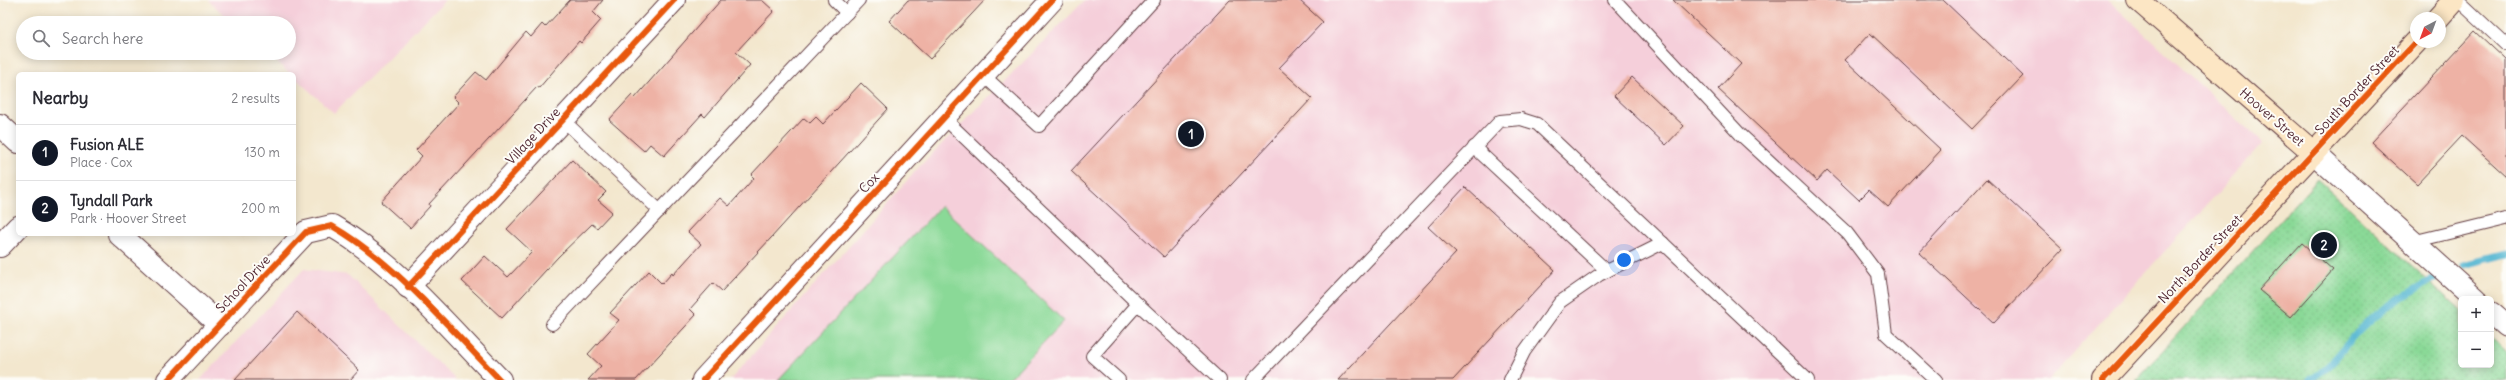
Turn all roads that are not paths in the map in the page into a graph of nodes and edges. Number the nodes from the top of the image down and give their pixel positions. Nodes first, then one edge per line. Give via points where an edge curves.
1 (674, 0) edge
2 (834, 0) edge
3 (859, 0) edge
4 (1052, 0) edge
5 (1154, 0) edge
6 (1615, 0) edge
7 (2138, 0) edge
8 (2454, 0) edge
9 (2458, 0) edge
10 (2443, 12) edge
11 (847, 13) junction
12 (2506, 45) edge
13 (2410, 48) edge
14 (983, 75) junction
15 (944, 118) junction
16 (563, 120) junction
17 (0, 125) edge
18 (16, 140) edge
19 (1474, 147) junction
20 (2314, 153) junction
21 (660, 211) junction
22 (2506, 220) edge
23 (16, 229) edge
24 (121, 236) edge
25 (2412, 242) junction
26 (1663, 243) junction
27 (0, 246) edge
28 (1607, 271) junction
29 (408, 287) junction
30 (2473, 296) edge
31 (1138, 304) junction
32 (2494, 316) edge
33 (552, 324) dead end
34 (220, 325) junction
35 (2506, 326) edge
36 (168, 380) edge
37 (500, 380) edge
38 (702, 380) edge
39 (1119, 380) edge
40 (1220, 380) edge
41 (1254, 380) edge
42 (1510, 380) edge
43 (1808, 380) edge
44 (1936, 380) edge
45 (2103, 380) edge

1 - 16 street, Village Drive
2 - 11 lane
3 - 11 lane
4 - 14 street, Cox
5 - 14 lane via 1039,126
6 - 44 lane via 1740,134 1847,233 1878,274 1886,334
7 - 20 street, Hoover Street
8 - 10 street
9 - 12 lane
11 - 21 lane
13 - 20 street, South Border Street
14 - 15 street, Cox
15 - 31 lane
15 - 38 street, Cox
16 - 21 lane
16 - 29 street, Village Drive
17 - 18 street
19 - 26 lane via 1500,121 1521,119 1537,124
19 - 28 lane
19 - 41 lane
20 - 25 street, Hoover Street
20 - 45 street, North Border Street
21 - 33 lane
22 - 25 lane
23 - 27 street
24 - 34 street
25 - 30 street, Hoover Street
26 - 28 lane
26 - 43 lane
28 - 42 lane via 1560,302 1524,352
29 - 34 street, School Drive via 355,239 332,226 306,232
29 - 37 street, School Drive
31 - 39 lane via 1092,356
31 - 40 lane
32 - 35 street
34 - 36 street, School Drive

